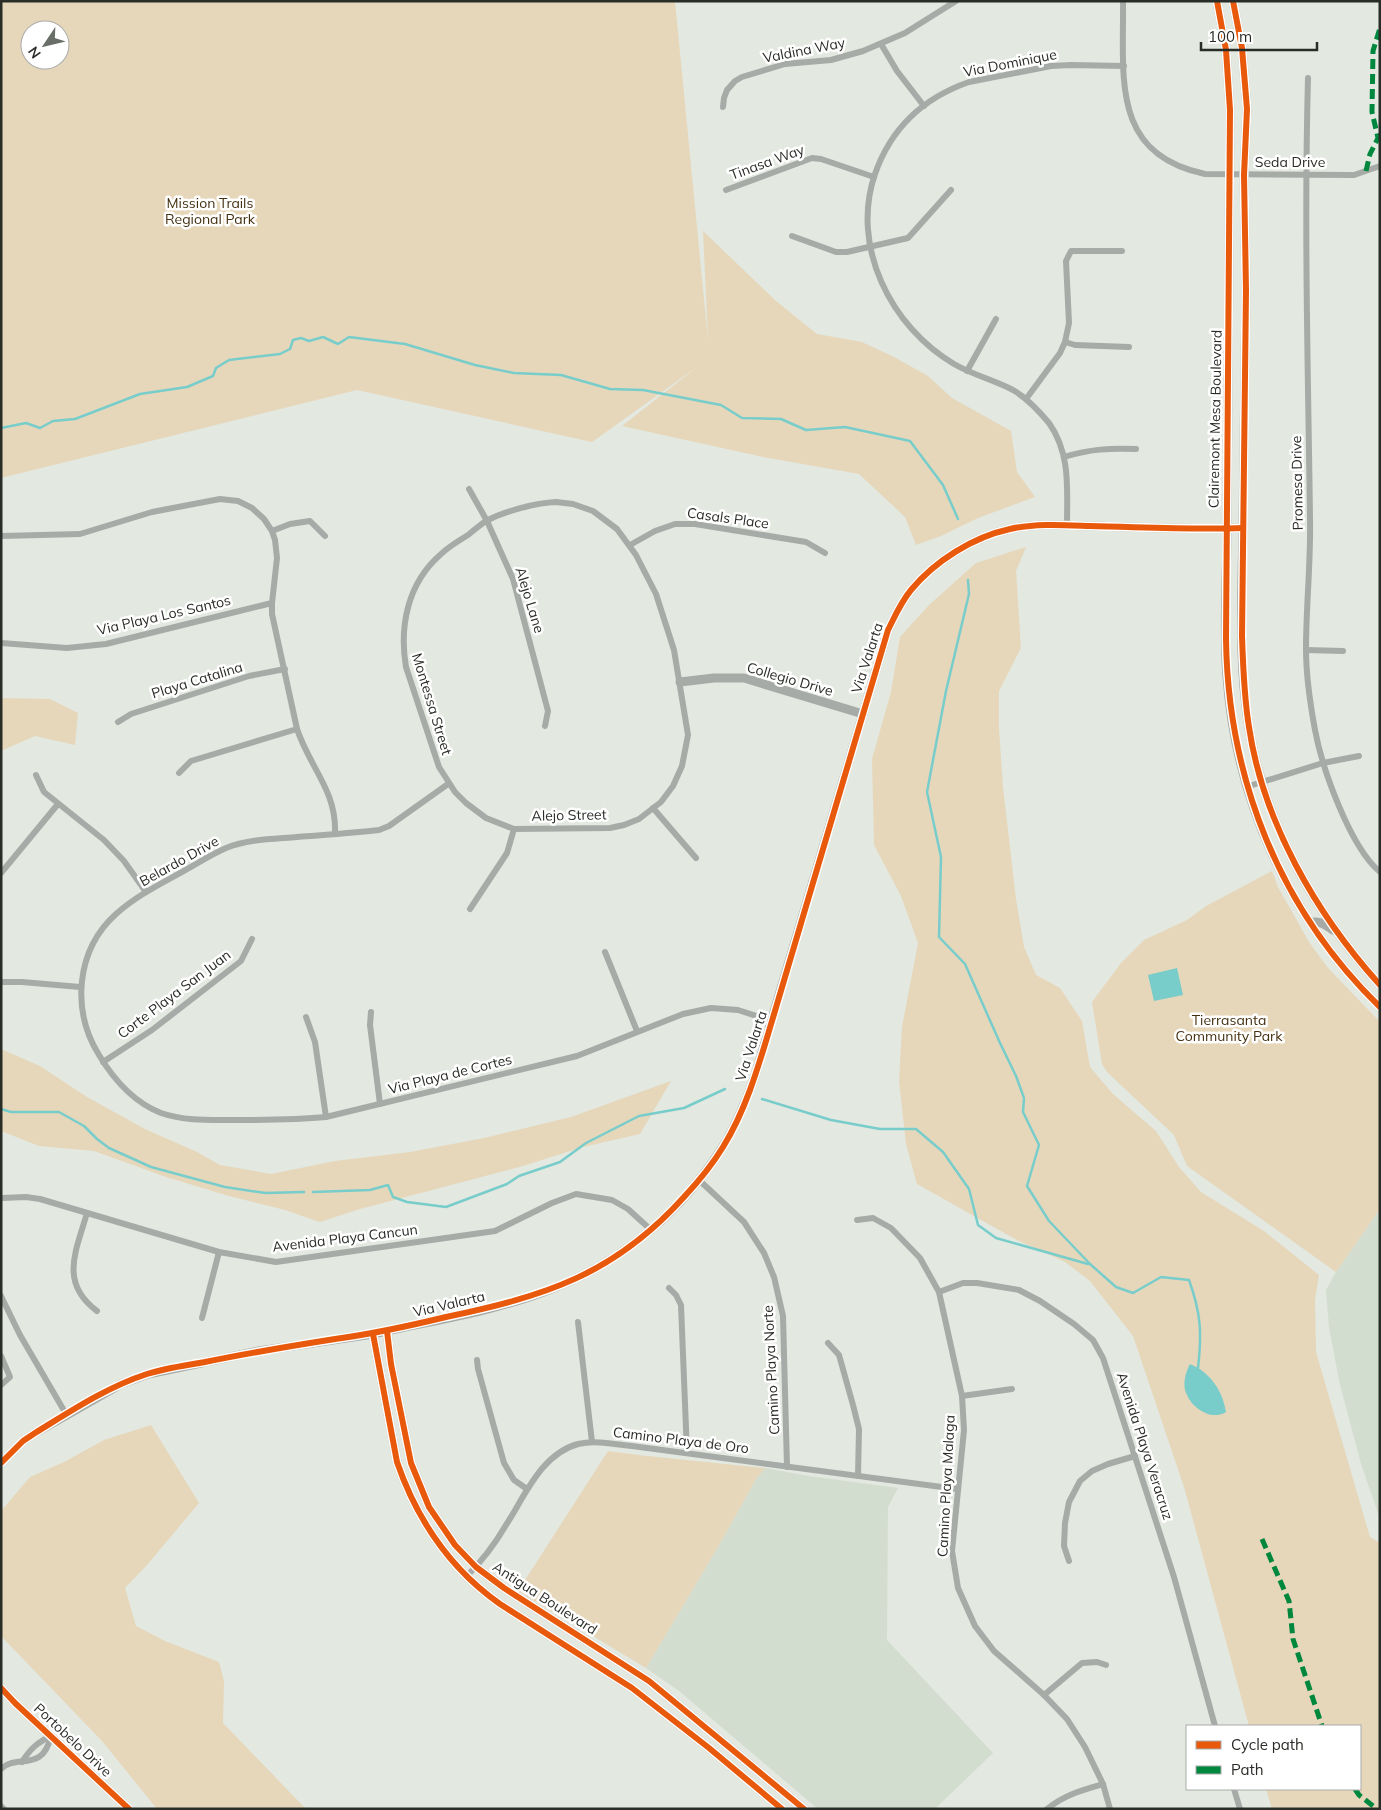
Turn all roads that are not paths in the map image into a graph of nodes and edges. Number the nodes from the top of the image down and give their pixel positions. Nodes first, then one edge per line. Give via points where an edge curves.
1 (956, 1) edge
2 (1123, 1) edge
3 (1216, 1) edge
4 (1233, 1) edge
5 (881, 44) junction
6 (1124, 66) junction
7 (1308, 78) dead end
8 (924, 106) junction
9 (723, 107) dead end
10 (1380, 166) edge
11 (1228, 174) junction
12 (1244, 175) junction
13 (1305, 175) junction
14 (874, 177) junction
15 (726, 190) dead end
16 (951, 190) dead end
17 (792, 236) dead end
18 (870, 246) junction
19 (1122, 251) dead end
20 (996, 319) dead end
21 (1065, 342) junction
22 (1129, 347) dead end
23 (967, 371) junction
24 (1026, 398) junction
25 (1136, 449) dead end
26 (1064, 457) junction
27 (469, 489) dead end
28 (487, 521) junction
29 (1068, 526) junction
30 (1226, 528) junction
31 (1243, 528) junction
32 (272, 531) junction
33 (1, 536) edge
34 (325, 536) dead end
35 (630, 545) junction
36 (825, 553) dead end
37 (272, 603) junction
38 (1, 643) edge
39 (1306, 650) junction
40 (1343, 651) dead end
41 (285, 669) junction
42 (680, 682) junction
43 (863, 714) junction
44 (118, 722) dead end
45 (545, 726) dead end
46 (298, 729) junction
47 (1360, 756) dead end
48 (1323, 763) junction
49 (179, 773) dead end
50 (36, 775) dead end
51 (1262, 782) junction
52 (448, 784) junction
53 (1246, 786) junction
54 (58, 804) junction
55 (654, 808) junction
56 (514, 829) junction
57 (335, 834) junction
58 (696, 858) dead end
59 (1380, 872) edge
60 (1, 873) edge
61 (146, 892) junction
62 (470, 909) dead end
63 (1311, 923) junction
64 (1337, 933) junction
65 (252, 939) dead end
66 (605, 952) dead end
67 (1, 982) edge
68 (1380, 984) edge
69 (80, 988) junction
70 (1380, 1007) edge
71 (371, 1012) dead end
72 (306, 1017) dead end
73 (772, 1020) junction
74 (637, 1031) junction
75 (103, 1062) junction
76 (130, 1094) joint
77 (380, 1104) junction
78 (326, 1117) junction
79 (700, 1180) junction
80 (1, 1198) edge
81 (87, 1213) junction
82 (857, 1220) dead end
83 (651, 1230) junction
84 (220, 1252) junction
85 (669, 1288) dead end
86 (940, 1292) junction
87 (1, 1296) edge
88 (97, 1311) dead end
89 (202, 1318) dead end
90 (578, 1322) dead end
91 (386, 1331) junction
92 (373, 1334) junction
93 (828, 1343) dead end
94 (1, 1356) edge
95 (477, 1360) dead end
96 (1, 1385) edge
97 (1012, 1389) dead end
98 (962, 1396) junction
99 (66, 1414) junction
100 (592, 1442) junction
101 (686, 1453) junction
102 (1135, 1456) junction
103 (1, 1463) edge
104 (787, 1467) junction
105 (858, 1476) junction
106 (527, 1489) junction
107 (957, 1489) junction
108 (1069, 1560) dead end
109 (476, 1567) junction
110 (466, 1577) junction
111 (1106, 1665) dead end
112 (636, 1673) junction
113 (622, 1681) junction
114 (1, 1688) edge
115 (1044, 1695) junction
116 (1215, 1725) edge
117 (51, 1736) junction
118 (738, 1753) junction
119 (718, 1755) junction
120 (22, 1762) junction
121 (1, 1769) edge
122 (1103, 1784) junction
123 (1234, 1790) edge
124 (1, 1806) edge
125 (4, 1809) edge
126 (129, 1809) edge
127 (782, 1809) edge
128 (804, 1809) edge
129 (1047, 1809) edge
130 (1110, 1809) edge
131 (1240, 1809) edge

1 - 5 street, Valdina Way via 905,34
2 - 6 street, Seda Drive
3 - 11 street, Clairemont Mesa Boulevard via 1226,50 1230,110
4 - 12 street, Clairemont Mesa Boulevard via 1242,48 1247,109
5 - 8 street via 897,72
5 - 9 street, Valdina Way via 831,60 785,64 742,76 727,90
6 - 8 street, Via Dominique via 1070,64 969,82
6 - 11 street, Seda Drive via 1129,114 1138,133 1159,157 1186,170
7 - 13 street, Promesa Drive
8 - 14 street, Via Dominique via 894,135 881,156
10 - 13 street, Seda Drive via 1354,175
11 - 12 street, Seda Drive
11 - 30 street, Clairemont Mesa Boulevard via 1230,290
12 - 13 street, Seda Drive
12 - 31 street, Clairemont Mesa Boulevard
13 - 39 street, Promesa Drive via 1310,529
14 - 15 street, Tinasa Way via 812,158
14 - 18 street, Via Dominique via 867,210
16 - 18 street via 908,238
17 - 18 street via 836,252
18 - 23 street, Via Dominique via 883,286 904,321 933,350
19 - 21 street via 1071,251 1066,261 1069,323
20 - 23 street
21 - 22 street
21 - 24 street
23 - 24 street, Via Dominique
24 - 26 street, Via Dominique via 1050,424
25 - 26 street via 1105,448
26 - 29 street, Via Dominique
27 - 28 street, Alejo Lane
28 - 35 street, Montessa Street via 530,505 565,503 602,516
28 - 45 street, Alejo Lane via 521,604 548,711
28 - 52 street, Montessa Street via 432,562 416,586 404,622 406,667 438,767
29 - 30 main road, Via Valarta
29 - 43 main road, Via Valarta via 1009,529 974,541 933,569 911,590 888,630
30 - 31 main road, Via Valarta
30 - 53 main road, Clairemont Mesa Boulevard via 1227,677
31 - 51 main road, Clairemont Mesa Boulevard via 1243,668 1249,728
32 - 33 street via 252,508 238,501 220,500 152,512 80,534
32 - 34 street via 310,521
32 - 37 street via 277,558
35 - 36 street, Casals Place via 675,524 695,524 806,542
35 - 42 street, Montessa Street via 656,594 674,650
37 - 38 street, Via Playa Los Santos via 106,644 67,648
37 - 41 street
39 - 40 street
39 - 48 street, Promesa Drive via 1315,730
41 - 44 street, Playa Catalina via 249,676 131,714
41 - 46 street
42 - 43 street, Collegio Drive via 744,678
42 - 55 street, Alejo Street via 688,735 685,756 673,786
43 - 73 main road, Via Valarta
46 - 49 street via 191,761
46 - 57 street via 302,745 330,796
47 - 48 street
48 - 51 street
48 - 59 street, Promesa Drive via 1348,826 1369,863
50 - 54 street via 44,792
51 - 53 street
51 - 64 main road, Clairemont Mesa Boulevard via 1288,849
52 - 56 street, Alejo Street via 480,815
52 - 57 street, Belardo Drive via 380,830
53 - 63 main road, Clairemont Mesa Boulevard via 1273,856
54 - 60 street
54 - 61 street via 124,861
55 - 56 street, Alejo Street via 631,822 610,828
55 - 58 street
56 - 62 street via 507,853
57 - 61 street, Belardo Drive via 253,841 228,847
61 - 69 street, Belardo Drive via 116,914 99,933 82,974
63 - 64 main road via 1326,925
63 - 70 main road, Clairemont Mesa Boulevard
64 - 68 main road, Clairemont Mesa Boulevard
65 - 75 street, Corte Playa San Juan via 241,961 152,1030
66 - 74 street
67 - 69 street
69 - 75 street, Belardo Drive via 84,1020
71 - 77 street
72 - 78 street via 316,1042
73 - 74 street, Via Playa de Cortes via 738,1010 711,1008 683,1014
73 - 79 main road, Via Valarta via 742,1109 723,1147
74 - 77 street, Via Playa de Cortes via 577,1056
75 - 76 street, Belardo Drive
76 - 78 street, Via Playa de Cortes via 144,1105 180,1118 293,1120
77 - 78 street, Via Playa de Cortes
79 - 83 main road, Via Valarta
79 - 104 street, Camino Playa Norte via 744,1222 774,1277 783,1316
80 - 81 street, Avenida Playa Cancun via 40,1199
81 - 84 street, Avenida Playa Cancun
81 - 88 street via 74,1259 73,1276 79,1294
82 - 86 street, Camino Playa Malaga via 873,1218 891,1228 920,1258
83 - 84 street, Avenida Playa Cancun via 628,1209 612,1200 576,1194 495,1231 276,1262
83 - 91 main road, Via Valarta via 602,1266 557,1287 520,1300
84 - 89 street
85 - 101 street via 681,1305
86 - 98 street, Camino Playa Malaga
86 - 102 street, Avenida Playa Veracruz via 963,1283 1019,1290 1074,1324 1093,1340 1103,1358
87 - 99 street
90 - 100 street
91 - 92 main road, Via Valarta
91 - 109 main road, Antigua Boulevard via 416,1478 441,1527
92 - 99 street, Via Valarta via 259,1351 148,1374 121,1384
92 - 110 main road, Antigua Boulevard via 397,1462 403,1478 434,1538
93 - 105 street via 839,1355 859,1429
94 - 96 street via 10,1377
95 - 106 street via 504,1463 514,1480
97 - 98 street
98 - 107 street, Camino Playa Malaga via 964,1430
99 - 103 street via 23,1441
100 - 101 street, Camino Playa de Oro
100 - 106 street, Camino Playa de Oro via 577,1445 555,1456 543,1466
101 - 104 street, Camino Playa de Oro
102 - 108 street via 1092,1471 1080,1481 1068,1502 1065,1523 1064,1546
102 - 116 street, Avenida Playa Veracruz via 1174,1577
104 - 105 street, Camino Playa de Oro
105 - 107 street, Camino Playa de Oro
106 - 109 street, Camino Playa de Oro via 506,1526
107 - 115 street, Camino Playa Malaga via 952,1551 958,1588 975,1626 994,1652
109 - 110 street, Camino Playa de Oro
109 - 112 main road, Antigua Boulevard
110 - 113 main road, Antigua Boulevard via 500,1604
111 - 115 street via 1082,1663
112 - 113 main road
112 - 118 main road, Antigua Boulevard
113 - 119 main road, Antigua Boulevard
114 - 117 street, Portobelo Drive
115 - 122 street, Camino Playa Malaga via 1067,1719
117 - 120 street via 30,1749
117 - 120 street via 48,1748 42,1754 29,1762
117 - 126 street, Portobelo Drive
118 - 119 main road
118 - 128 main road, Antigua Boulevard
119 - 127 main road, Antigua Boulevard
120 - 121 street via 6,1764
122 - 129 street via 1080,1790
122 - 130 street, Camino Playa Malaga
123 - 131 street
124 - 125 street

